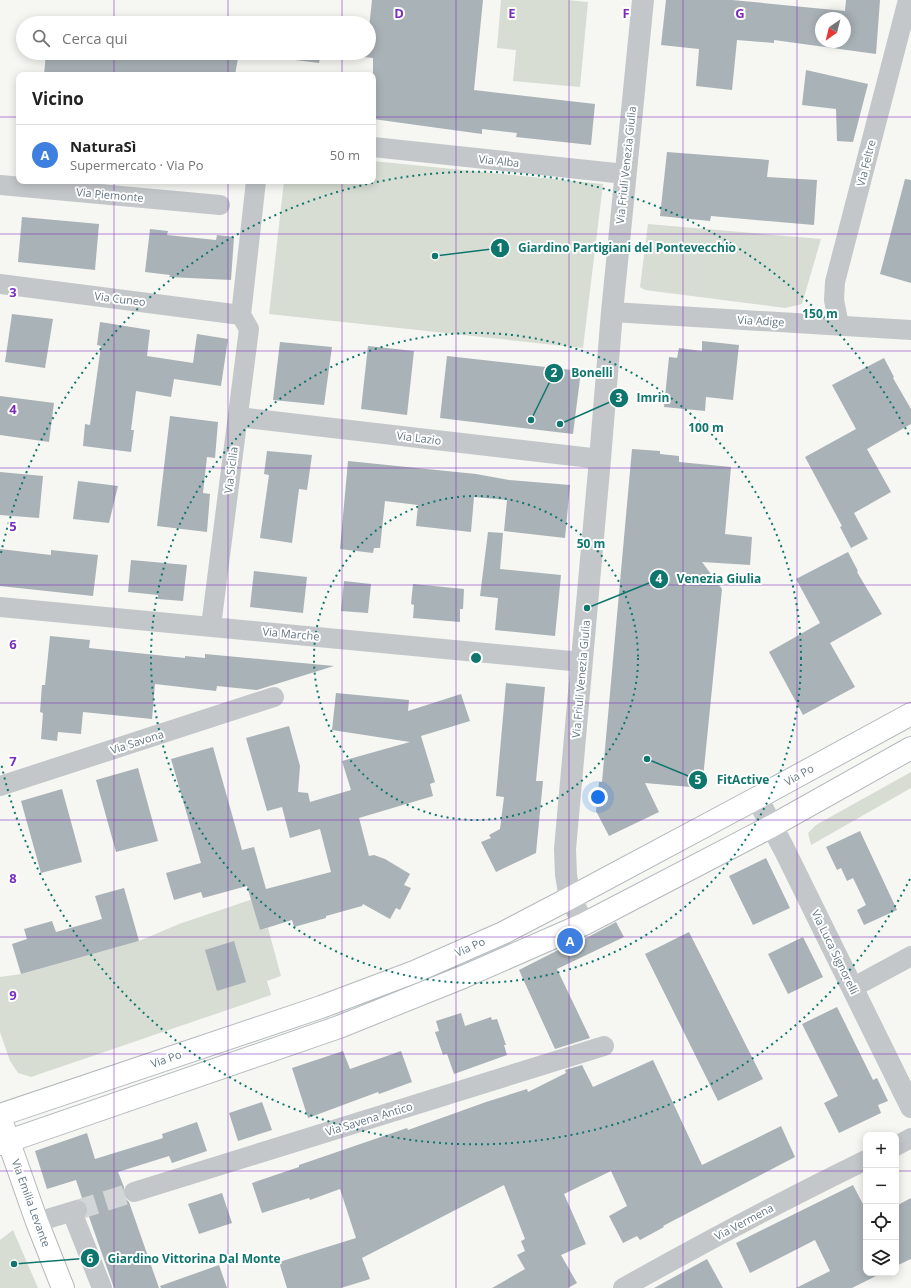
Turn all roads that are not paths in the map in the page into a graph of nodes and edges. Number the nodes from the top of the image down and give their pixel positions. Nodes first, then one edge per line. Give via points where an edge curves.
1 (643, 0) edge
2 (909, 1) edge
3 (376, 147) edge
4 (625, 174) junction
5 (256, 184) edge
6 (0, 185) edge
7 (220, 205) dead end
8 (0, 284) edge
9 (612, 312) junction
10 (241, 315) junction
11 (839, 326) junction
12 (911, 330) edge
13 (238, 417) junction
14 (600, 459) junction
15 (0, 606) edge
16 (211, 626) junction
17 (582, 662) junction
18 (274, 697) dead end
19 (911, 714) edge
20 (911, 748) edge
21 (0, 786) edge
22 (758, 798) junction
23 (772, 826) junction
24 (570, 898) junction
25 (584, 924) junction
26 (911, 956) edge
27 (852, 988) junction
28 (604, 1046) dead end
29 (911, 1107) edge
30 (0, 1116) edge
31 (911, 1138) edge
32 (4, 1142) edge
33 (899, 1144) edge
34 (863, 1161) edge
35 (134, 1192) tunnel mouth
36 (37, 1222) junction
37 (628, 1287) edge
38 (63, 1288) edge
39 (102, 1288) edge

1 - 4 street, Via Friuli Venezia Giulia
2 - 11 street, Via Feltre via 835,282 835,314
3 - 4 street, Via Alba
4 - 9 street, Via Friuli Venezia Giulia
5 - 10 street
6 - 7 street, Via Piemonte
8 - 10 street, Via Cuneo
9 - 11 street, Via Adige
9 - 14 street, Via Friuli Venezia Giulia
10 - 13 street, Via Sicilia via 249,329
11 - 12 street, Via Adige
13 - 14 street, Via Lazio
13 - 16 street, Via Sicilia
14 - 17 street, Via Friuli Venezia Giulia
15 - 16 street, Via Marche
16 - 17 street, Via Marche
17 - 24 street, Via Friuli Venezia Giulia via 565,849
18 - 21 street, Via Savona
19 - 22 main road, Via Po
20 - 23 main road
22 - 23 street, Via Luca Signorelli
22 - 24 main road, Via Po
23 - 25 main road
23 - 27 street, Via Luca Signorelli
24 - 25 street, Via Friuli Venezia Giulia
24 - 30 main road, Via Po via 503,933 414,972 321,1007
25 - 32 main road via 339,1027
26 - 27 street
27 - 29 street, Via Luca Signorelli
28 - 35 street, Via Savena Antico
30 - 32 main road, Via Emilia Levante
31 - 33 street
32 - 36 main road, Via Emilia Levante
34 - 37 street, Via Vermena via 686,1252
36 - 38 main road, Via Emilia Levante
36 - 39 street via 75,1211

